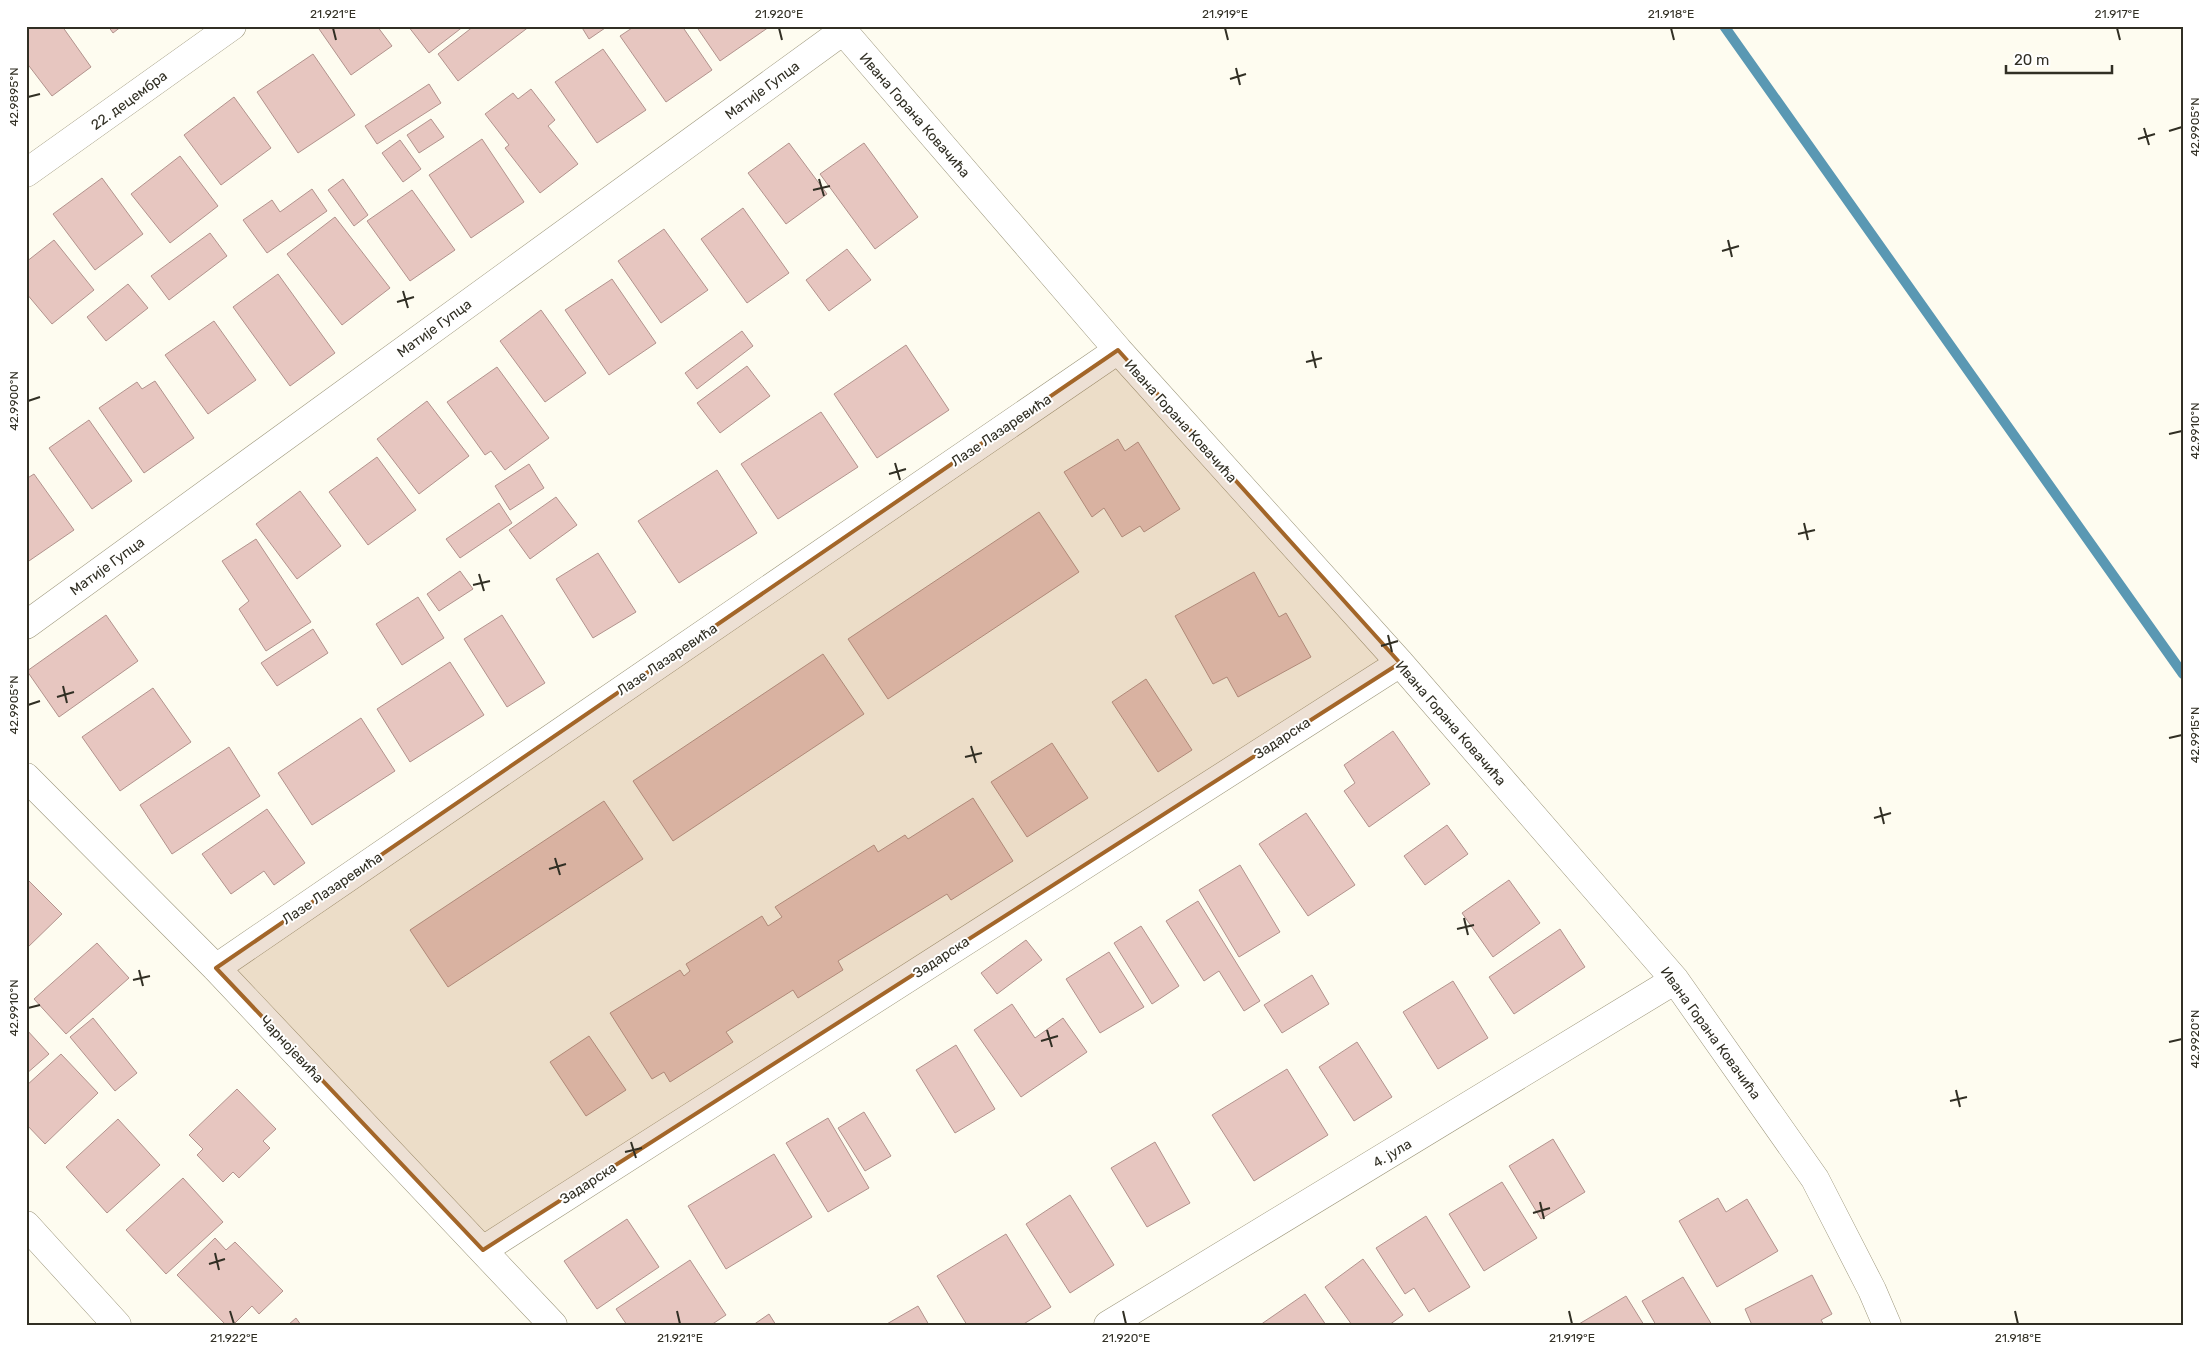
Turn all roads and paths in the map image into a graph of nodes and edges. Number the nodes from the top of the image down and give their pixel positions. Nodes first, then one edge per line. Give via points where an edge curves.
1 (232, 26) edge
2 (841, 29) edge
3 (26, 173) edge
4 (1118, 350) junction
5 (26, 625) edge
6 (1400, 663) junction
7 (26, 777) edge
8 (216, 968) junction
9 (1675, 980) junction
10 (26, 1225) edge
11 (483, 1250) junction
12 (117, 1325) edge
13 (552, 1325) edge
14 (1108, 1325) edge
15 (1887, 1325) edge

1 - 3 street, 22. децембра
2 - 4 street, Ивана Горана Ковачића
2 - 5 street, Матије Гупца
4 - 6 street, Ивана Горана Ковачића
4 - 8 street, Лазе Лазаревића
6 - 9 street, Ивана Горана Ковачића
6 - 11 street, Задарска
7 - 8 street, Чарнојевића
8 - 11 street, Чарнојевића
9 - 14 street, 4. јула
9 - 15 street, Ивана Горана Ковачића via 1815,1179
10 - 12 street
11 - 13 street, Чарнојевића

